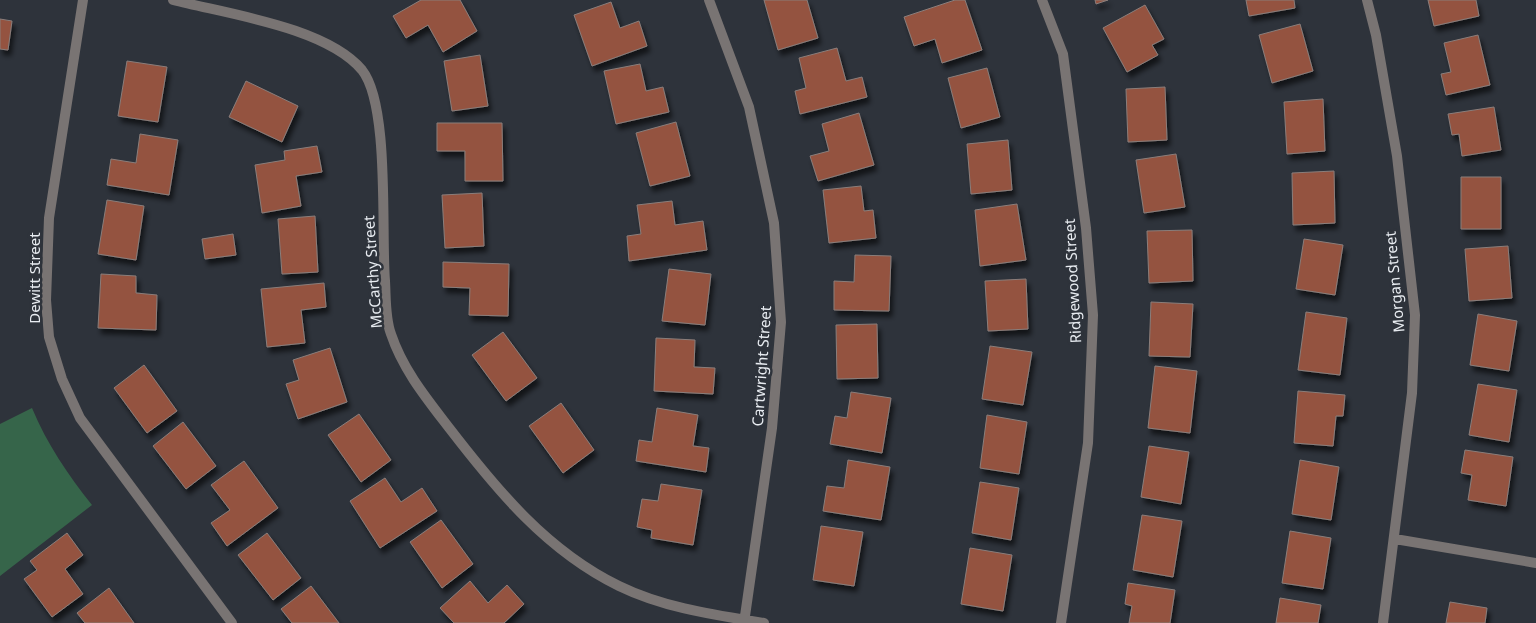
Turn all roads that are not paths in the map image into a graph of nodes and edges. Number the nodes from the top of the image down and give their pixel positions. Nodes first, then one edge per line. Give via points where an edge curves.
1 (83, 0) edge
2 (173, 0) edge
3 (709, 0) edge
4 (1042, 0) edge
5 (1367, 0) edge
6 (1394, 539) junction
7 (1536, 563) edge
8 (745, 621) edge
9 (232, 623) edge
10 (764, 623) edge
11 (1062, 623) edge
12 (1383, 623) edge

1 - 9 street, Dewitt Street via 49,218 46,300 50,337 62,379 80,418
2 - 8 street, McCarthy Street via 304,33 328,43 362,70 370,83 379,116 390,331 404,366 489,480 539,533 594,573 651,599
3 - 8 street, Cartwright Street via 749,107 774,223 781,322 772,428
4 - 11 street, Ridgewood Street via 1063,54 1086,228 1093,315 1088,444
5 - 6 street, Morgan Street via 1398,156 1415,315 1412,393
6 - 7 street
6 - 12 street, Morgan Street
8 - 10 street, McCarthy Street

